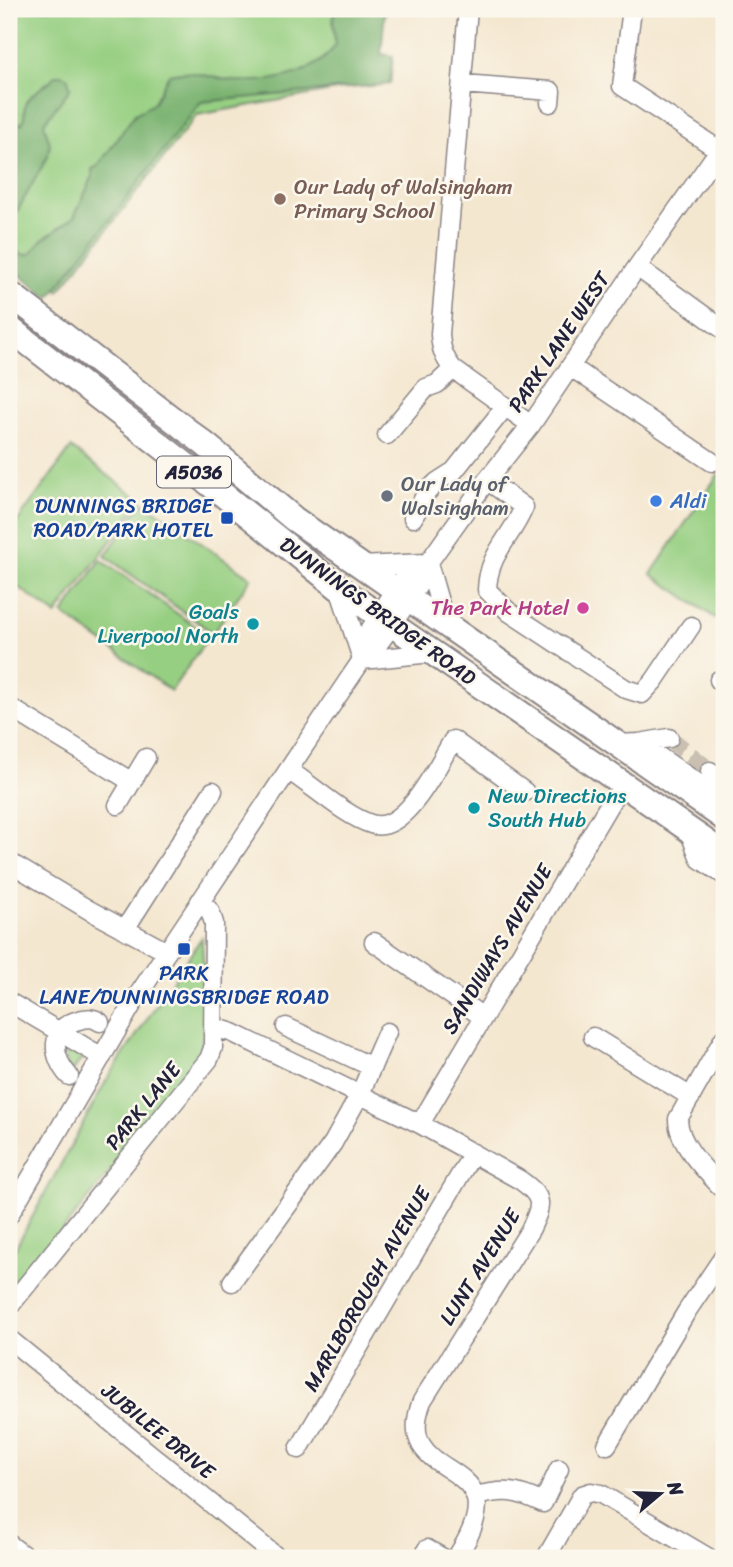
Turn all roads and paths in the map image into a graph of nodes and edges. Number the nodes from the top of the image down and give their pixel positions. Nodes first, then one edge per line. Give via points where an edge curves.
1 (468, 9) edge
2 (632, 9) edge
3 (463, 84) junction
4 (550, 103) dead end
5 (722, 147) edge
6 (637, 267) junction
7 (9, 293) edge
8 (9, 328) edge
9 (724, 330) edge
10 (571, 367) junction
11 (453, 369) junction
12 (505, 407) junction
13 (531, 425) junction
14 (387, 435) dead end
15 (712, 462) dead end
16 (487, 480) junction
17 (413, 518) dead end
18 (428, 563) junction
19 (360, 566) junction
20 (339, 589) junction
21 (394, 607) junction
22 (446, 626) junction
23 (691, 626) dead end
24 (432, 653) junction
25 (362, 660) junction
26 (9, 707) edge
27 (669, 738) dead end
28 (628, 744) junction
29 (146, 758) dead end
30 (288, 770) junction
31 (132, 782) junction
32 (213, 792) dead end
33 (525, 792) dead end
34 (614, 798) dead end
35 (716, 798) edge
36 (118, 805) dead end
37 (689, 831) junction
38 (724, 854) edge
39 (9, 862) edge
40 (724, 875) edge
41 (200, 901) junction
42 (125, 929) junction
43 (373, 942) dead end
44 (167, 952) junction
45 (9, 1002) edge
46 (484, 1017) junction
47 (100, 1022) dead end
48 (214, 1027) junction
49 (286, 1027) dead end
50 (59, 1032) junction
51 (387, 1032) dead end
52 (593, 1037) dead end
53 (724, 1038) edge
54 (102, 1057) junction
55 (372, 1067) junction
56 (69, 1076) dead end
57 (360, 1094) junction
58 (691, 1097) junction
59 (420, 1124) junction
60 (474, 1153) junction
61 (724, 1190) edge
62 (9, 1215) edge
63 (724, 1256) edge
64 (232, 1282) dead end
65 (9, 1307) edge
66 (9, 1339) edge
67 (607, 1445) dead end
68 (299, 1449) dead end
69 (559, 1469) dead end
70 (476, 1496) junction
71 (9, 1544) edge
72 (427, 1549) dead end
73 (27, 1558) edge
74 (278, 1558) edge
75 (443, 1558) edge
76 (456, 1558) edge
77 (546, 1558) edge
78 (709, 1558) edge

1 - 3 street
2 - 5 street via 622,86
3 - 4 street via 551,91
3 - 11 street via 440,334
5 - 6 street, PARK LANE WEST
6 - 9 street
6 - 10 street, PARK LANE WEST
7 - 19 highway, DUNNINGS BRIDGE ROAD / A5036
8 - 20 highway, DUNNINGS BRIDGE ROAD / A5036
10 - 13 street, PARK LANE WEST
10 - 15 street
11 - 12 street
11 - 14 street via 438,384 426,388
12 - 13 street
12 - 17 street via 454,471 427,492
13 - 16 street, PARK LANE WEST
16 - 18 street, PARK LANE WEST
16 - 23 street via 524,507 491,561 487,577 487,590 509,612 626,689 642,694
18 - 19 street
18 - 21 street, PARK LANE WEST via 407,574
18 - 22 street
19 - 21 highway via 373,594
20 - 21 highway, DUNNINGS BRIDGE ROAD / A5036
20 - 25 street
21 - 22 highway, DUNNINGS BRIDGE ROAD / A5036
21 - 24 highway, DUNNINGS BRIDGE ROAD / A5036
21 - 25 street via 379,643
22 - 28 highway, DUNNINGS BRIDGE ROAD / A5036
24 - 25 street
24 - 37 highway, DUNNINGS BRIDGE ROAD / A5036
25 - 30 street
26 - 31 street
27 - 28 street
28 - 35 highway, DUNNINGS BRIDGE ROAD / A5036
29 - 31 street
30 - 33 street via 373,825 395,822 408,811 453,740
30 - 41 street
31 - 36 street
32 - 42 street
34 - 46 street, SANDIWAYS AVENUE
35 - 37 highway
37 - 38 highway, DUNNINGS BRIDGE ROAD / A5036
37 - 40 street via 700,859
39 - 42 street
41 - 44 street
41 - 48 street, PARK LANE via 214,923
42 - 44 street
43 - 46 street
44 - 54 street
45 - 50 street
46 - 59 street, SANDIWAYS AVENUE
47 - 50 street via 91,1018 71,1022
48 - 57 street, LUNT AVENUE
48 - 65 street, PARK LANE via 213,1048 202,1069
49 - 55 street
50 - 54 street
50 - 56 street via 59,1062
51 - 55 street
52 - 58 street
53 - 58 street
54 - 62 street
55 - 57 street
57 - 59 street, LUNT AVENUE
57 - 64 street via 333,1143
58 - 61 street via 678,1126 686,1145
59 - 60 street, LUNT AVENUE
60 - 68 street, MARLBOROUGH AVENUE
60 - 70 street, LUNT AVENUE via 540,1198 540,1211 416,1417 422,1449 463,1477
63 - 67 street
66 - 74 street, JUBILEE DRIVE
69 - 70 street via 543,1503 513,1491
70 - 76 street via 476,1522
71 - 73 street
72 - 75 street
77 - 78 street via 582,1495 591,1492

